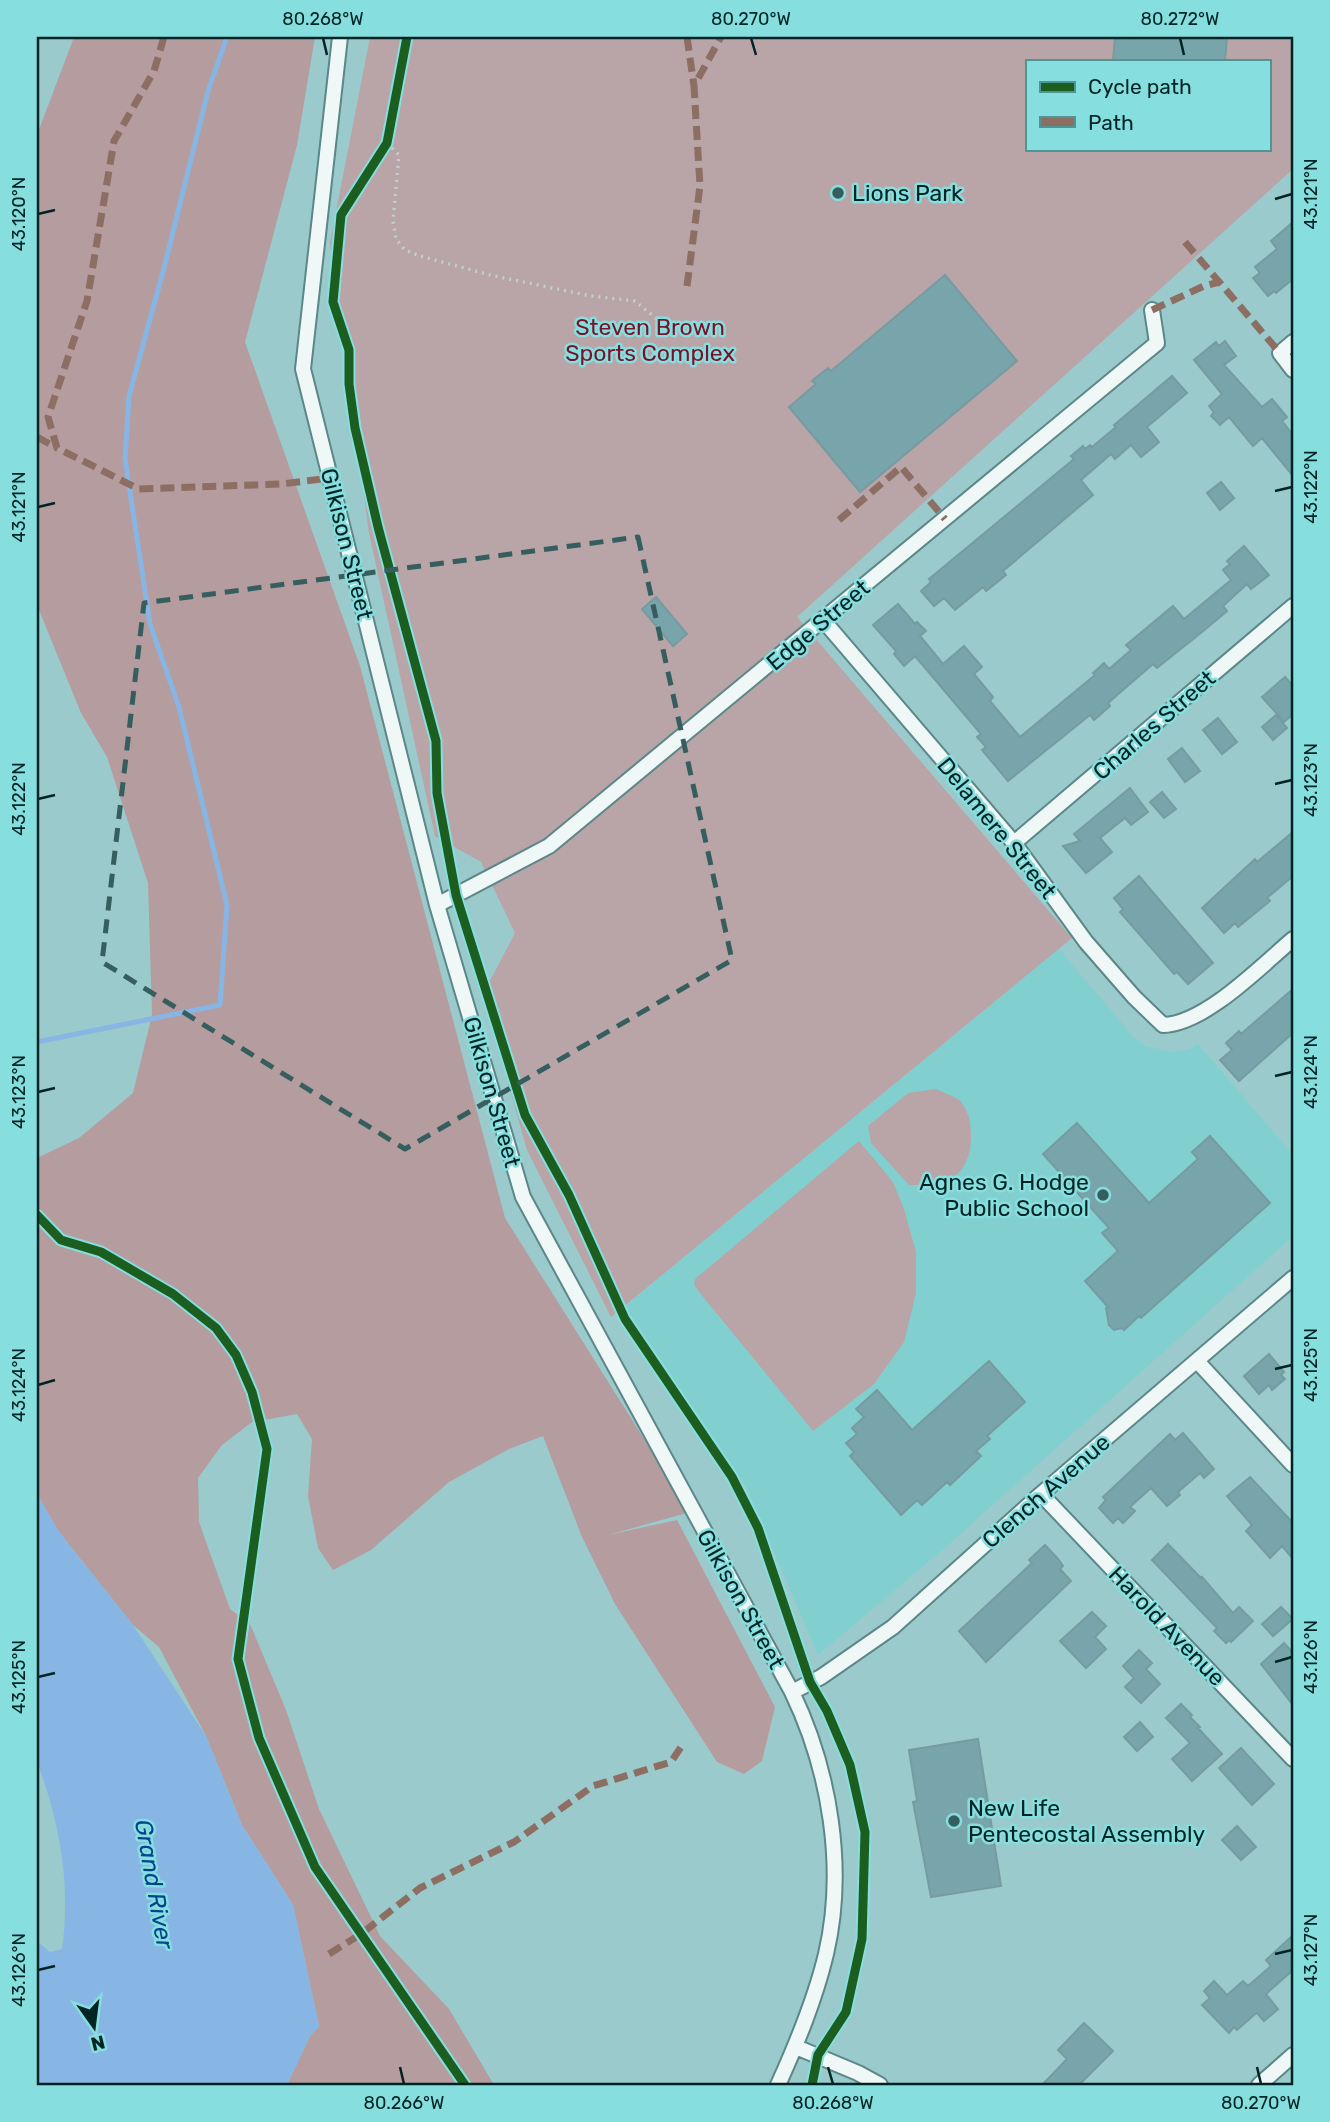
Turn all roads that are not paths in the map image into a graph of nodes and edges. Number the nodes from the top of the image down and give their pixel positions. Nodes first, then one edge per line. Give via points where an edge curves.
1 (340, 37) edge
2 (1152, 310) dead end
3 (1293, 342) edge
4 (1293, 370) edge
5 (1293, 606) edge
6 (823, 620) junction
7 (1014, 843) junction
8 (437, 905) junction
9 (1293, 939) edge
10 (1293, 1279) edge
11 (1197, 1361) junction
12 (1293, 1465) edge
13 (1041, 1494) junction
14 (792, 1692) junction
15 (1293, 1759) edge
16 (796, 2047) junction
17 (1293, 2055) edge
18 (778, 2085) edge
19 (880, 2085) edge
20 (1259, 2085) edge

1 - 8 street, Gilkison Street via 303,369
2 - 6 street, Edge Street via 1157,343
3 - 4 street via 1280,353
5 - 7 street, Charles Street
6 - 7 street, Delamere Street
6 - 8 street, Edge Street via 549,846
7 - 9 street, Delamere Street via 1086,942 1163,1025 1195,1017
8 - 14 street, Gilkison Street via 523,1197
10 - 11 street, Clench Avenue
11 - 12 street
11 - 13 street, Clench Avenue
13 - 14 street, Clench Avenue via 893,1627
13 - 15 street, Harold Avenue
14 - 16 street, Gilkison Street via 824,1784 833,1867 826,1955
16 - 18 street, Gilkison Street
16 - 19 street
17 - 20 street

